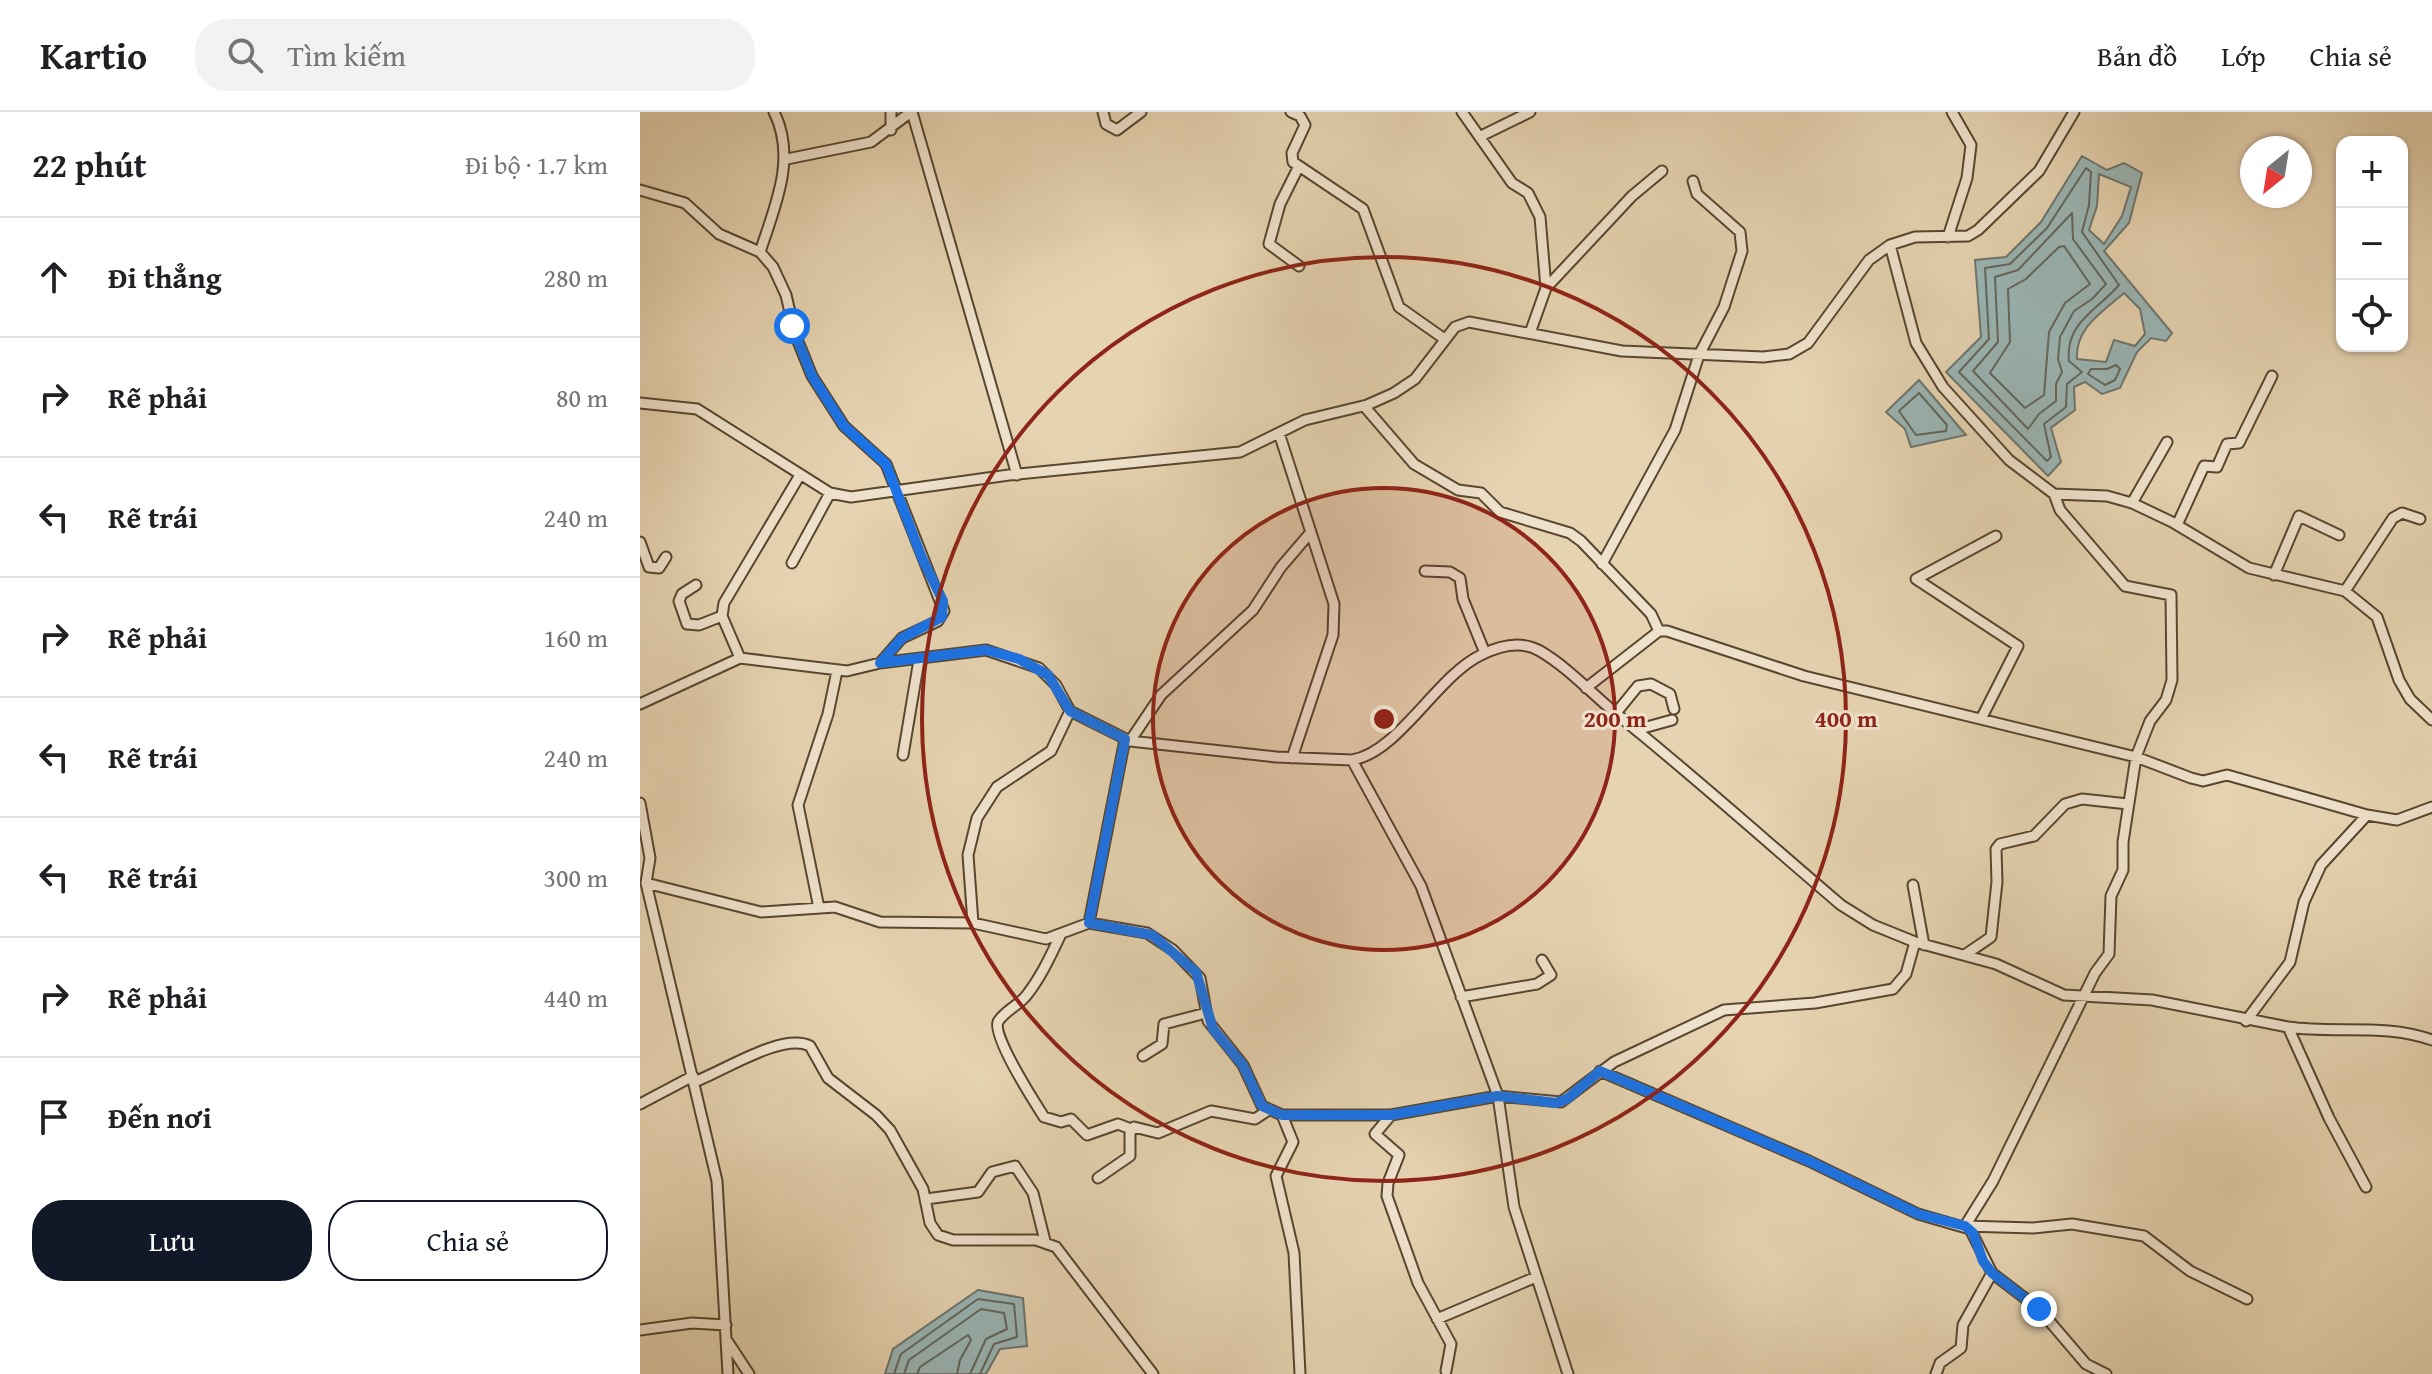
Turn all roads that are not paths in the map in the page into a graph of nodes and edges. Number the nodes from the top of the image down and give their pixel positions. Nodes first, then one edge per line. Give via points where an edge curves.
1 (774, 112) edge
2 (891, 112) edge
3 (912, 112) edge
4 (1103, 112) edge
5 (1141, 112) edge
6 (1291, 112) edge
7 (1462, 112) edge
8 (1530, 112) edge
9 (1952, 112) edge
10 (2074, 112) edge
11 (891, 130) junction
12 (1481, 136) junction
13 (787, 159) junction
14 (1299, 166) junction
15 (1662, 171) dead end
16 (1693, 181) dead end
17 (640, 190) edge
18 (1948, 237) junction
19 (1890, 245) junction
20 (760, 252) junction
21 (1299, 266) dead end
22 (1546, 288) junction
23 (1530, 333) junction
24 (1443, 338) junction
25 (1699, 355) junction
26 (2272, 376) dead end
27 (640, 403) edge
28 (1364, 406) junction
29 (1279, 433) junction
30 (2167, 442) dead end
31 (800, 475) junction
32 (1017, 475) junction
33 (897, 489) junction
34 (830, 493) junction
35 (2054, 494) junction
36 (2132, 503) junction
37 (2420, 519) dead end
38 (2177, 525) junction
39 (1311, 532) junction
40 (2339, 535) dead end
41 (1996, 536) dead end
42 (640, 542) edge
43 (666, 557) dead end
44 (792, 563) dead end
45 (1602, 564) junction
46 (1425, 571) dead end
47 (2274, 575) junction
48 (696, 585) dead end
49 (2345, 591) junction
50 (722, 616) junction
51 (1659, 631) junction
52 (1485, 653) junction
53 (740, 658) junction
54 (919, 660) junction
55 (880, 663) junction
56 (837, 671) junction
57 (1586, 688) junction
58 (640, 704) edge
59 (1674, 709) dead end
60 (1070, 711) junction
61 (1616, 713) junction
62 (1981, 719) junction
63 (1672, 720) dead end
64 (2432, 720) edge
65 (1636, 730) junction
66 (1128, 740) junction
67 (903, 755) dead end
68 (2136, 757) junction
69 (1292, 758) junction
70 (1352, 760) junction
71 (640, 803) edge
72 (2128, 804) junction
73 (2432, 807) edge
74 (2367, 815) junction
75 (646, 883) junction
76 (1913, 885) dead end
77 (819, 908) junction
78 (973, 923) junction
79 (1089, 923) junction
80 (1060, 936) junction
81 (1920, 943) junction
82 (1966, 954) junction
83 (1542, 960) dead end
84 (1461, 997) junction
85 (2084, 997) junction
86 (1206, 1013) junction
87 (2246, 1021) junction
88 (2288, 1027) junction
89 (2432, 1040) edge
90 (1143, 1056) dead end
91 (1600, 1071) junction
92 (694, 1079) junction
93 (1498, 1096) junction
94 (640, 1104) edge
95 (1267, 1111) junction
96 (1282, 1115) junction
97 (1391, 1115) junction
98 (1131, 1129) junction
99 (1098, 1178) dead end
100 (2366, 1187) dead end
101 (926, 1199) junction
102 (1965, 1226) junction
103 (1045, 1241) junction
104 (1992, 1273) junction
105 (1536, 1277) junction
106 (2247, 1299) dead end
107 (1437, 1319) junction
108 (726, 1325) junction
109 (640, 1330) edge
110 (726, 1339) junction
111 (1446, 1371) dead end
112 (728, 1374) edge
113 (749, 1374) edge
114 (1153, 1374) edge
115 (1300, 1374) edge
116 (1568, 1374) edge
117 (1936, 1374) edge
118 (2106, 1374) edge

1 - 13 street
2 - 11 street
3 - 11 street
3 - 32 street
4 - 5 street via 1106,124 1117,130
6 - 14 street via 1305,125 1291,158
7 - 12 street
8 - 12 street
9 - 18 street via 1971,145 1967,178
10 - 18 street via 2026,186 1978,230
11 - 13 street via 871,142
12 - 22 street via 1512,183 1535,204
13 - 20 street
14 - 21 street via 1280,204 1269,244
14 - 24 street via 1363,209 1399,307
15 - 22 street
16 - 25 street via 1697,194 1740,232 1742,241 1720,320
17 - 20 street via 685,203 719,234
18 - 19 street via 1915,237
19 - 25 street via 1869,260 1800,349 1763,357
19 - 35 street via 1916,343 1931,370 2009,460
20 - 33 street via 784,289 795,334 818,388 844,426 881,458
22 - 23 street
23 - 24 street via 1469,322
23 - 25 street via 1622,351
24 - 28 street via 1415,379
25 - 45 street via 1675,430
26 - 38 street via 2239,443 2227,444 2217,467 2204,466
27 - 31 street via 697,409
28 - 29 street via 1305,420
28 - 45 street via 1414,464 1458,490 1481,493 1500,512 1570,533
29 - 32 street via 1223,456
29 - 39 street
30 - 36 street
31 - 34 street
31 - 50 street via 728,593
32 - 33 street
33 - 34 street via 851,497
33 - 55 street via 944,611 938,621 902,638
34 - 44 street
35 - 36 street via 2107,496
35 - 68 street via 2060,510 2125,586 2171,595 2172,680
36 - 38 street
37 - 49 street via 2402,513 2393,518
38 - 47 street via 2249,568
39 - 66 street via 1253,610 1161,695
39 - 69 street via 1334,604 1333,635
40 - 47 street via 2299,516
41 - 62 street via 1916,579 2018,646
42 - 43 street via 649,567 659,568
45 - 51 street via 1651,614
46 - 52 street via 1460,578
47 - 49 street
48 - 50 street via 679,601 687,624
49 - 64 street via 2377,617 2399,680
50 - 53 street
51 - 57 street
51 - 62 street via 1804,676
52 - 57 street via 1526,646
52 - 70 street via 1450,676 1373,751
53 - 56 street
53 - 58 street
54 - 55 street
54 - 60 street via 986,650 1019,659 1048,675
54 - 67 street
55 - 56 street
56 - 77 street via 798,805
57 - 61 street
59 - 61 street via 1670,694 1651,684 1634,690
60 - 66 street
60 - 78 street via 1051,751 997,787 977,818 968,855
61 - 65 street
62 - 68 street
63 - 65 street
65 - 81 street via 1841,905 1873,925
66 - 69 street
66 - 79 street
68 - 72 street
68 - 74 street via 2191,778 2227,775
69 - 70 street
70 - 84 street via 1421,886
71 - 75 street via 650,858
72 - 82 street via 2082,799 2065,804 2034,836 2000,844 1991,937
72 - 85 street via 2123,870 2111,896 2109,954
73 - 74 street via 2397,820
74 - 87 street via 2321,865 2304,902 2288,967
75 - 77 street via 751,911
75 - 92 street
76 - 81 street
77 - 78 street via 842,908 889,923
78 - 80 street via 1046,939
79 - 80 street
79 - 86 street via 1147,933 1168,946 1200,978
80 - 98 street via 1039,979 1000,1019 998,1028 1044,1117 1061,1122 1067,1118 1087,1135 1118,1124
81 - 82 street
81 - 91 street via 1893,989 1815,1003 1724,1010
82 - 85 street via 2064,995
83 - 84 street via 1551,975 1537,984
84 - 93 street
85 - 87 street via 2152,1000
85 - 102 street via 1993,1181
86 - 90 street via 1164,1024 1162,1044
86 - 95 street
87 - 88 street
88 - 89 street via 2376,1028
88 - 100 street
91 - 93 street via 1561,1102
91 - 102 street via 1918,1214
92 - 94 street
92 - 101 street via 760,1052 804,1044 814,1051 828,1078 890,1130
92 - 108 street via 717,1181
93 - 97 street
93 - 105 street via 1514,1207
95 - 96 street
95 - 98 street via 1255,1119 1211,1111 1158,1133
96 - 97 street
96 - 115 street via 1293,1142 1276,1176 1294,1253
97 - 107 street via 1375,1134 1399,1155 1387,1196 1418,1283
98 - 99 street via 1130,1156
101 - 103 street via 933,1230 946,1239
101 - 103 street via 978,1192 992,1172 1015,1166 1033,1193
102 - 104 street
102 - 106 street via 2072,1224 2144,1236 2190,1271
103 - 114 street via 1064,1254
104 - 117 street via 1963,1325 1961,1348 1940,1363
104 - 118 street via 2039,1309 2086,1364
105 - 107 street
105 - 116 street
107 - 111 street via 1451,1344
108 - 109 street
108 - 110 street
110 - 112 street
110 - 113 street

